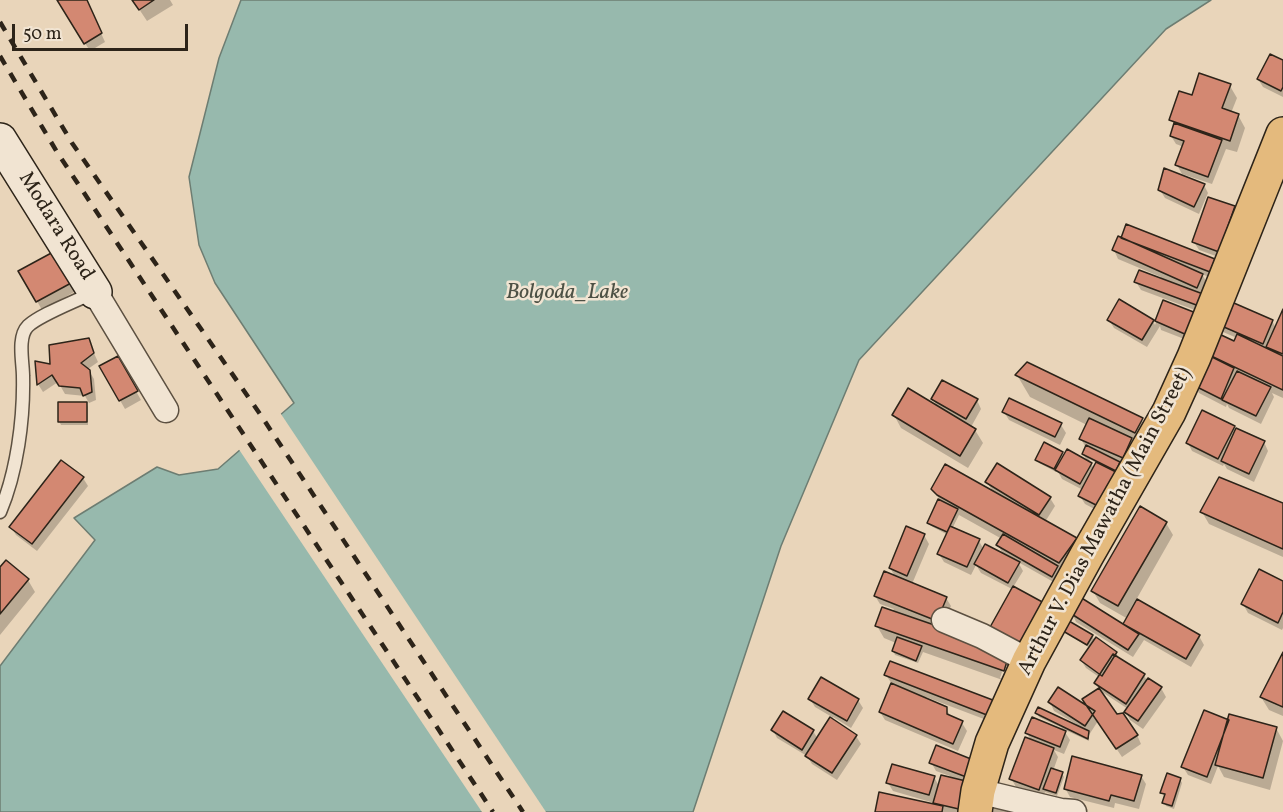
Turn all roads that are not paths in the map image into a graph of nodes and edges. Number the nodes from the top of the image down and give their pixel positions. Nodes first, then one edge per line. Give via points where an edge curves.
1 (1283, 134) edge
2 (0, 140) edge
3 (95, 292) junction
4 (166, 410) dead end
5 (5, 489) edge
6 (0, 512) edge
7 (944, 620) dead end
8 (1029, 661) junction
9 (977, 801) edge
10 (1074, 812) edge

1 - 8 main road, Arthur V. Dias Mawatha (Main Street) via 1169,412
2 - 3 street, Modara Road
3 - 4 street
3 - 5 lane, Modara Road via 26,328 22,340 24,405
5 - 6 lane, Modara Road
7 - 8 street
8 - 9 main road, Arthur V. Dias Mawatha (Main Street) via 992,743
9 - 10 street

